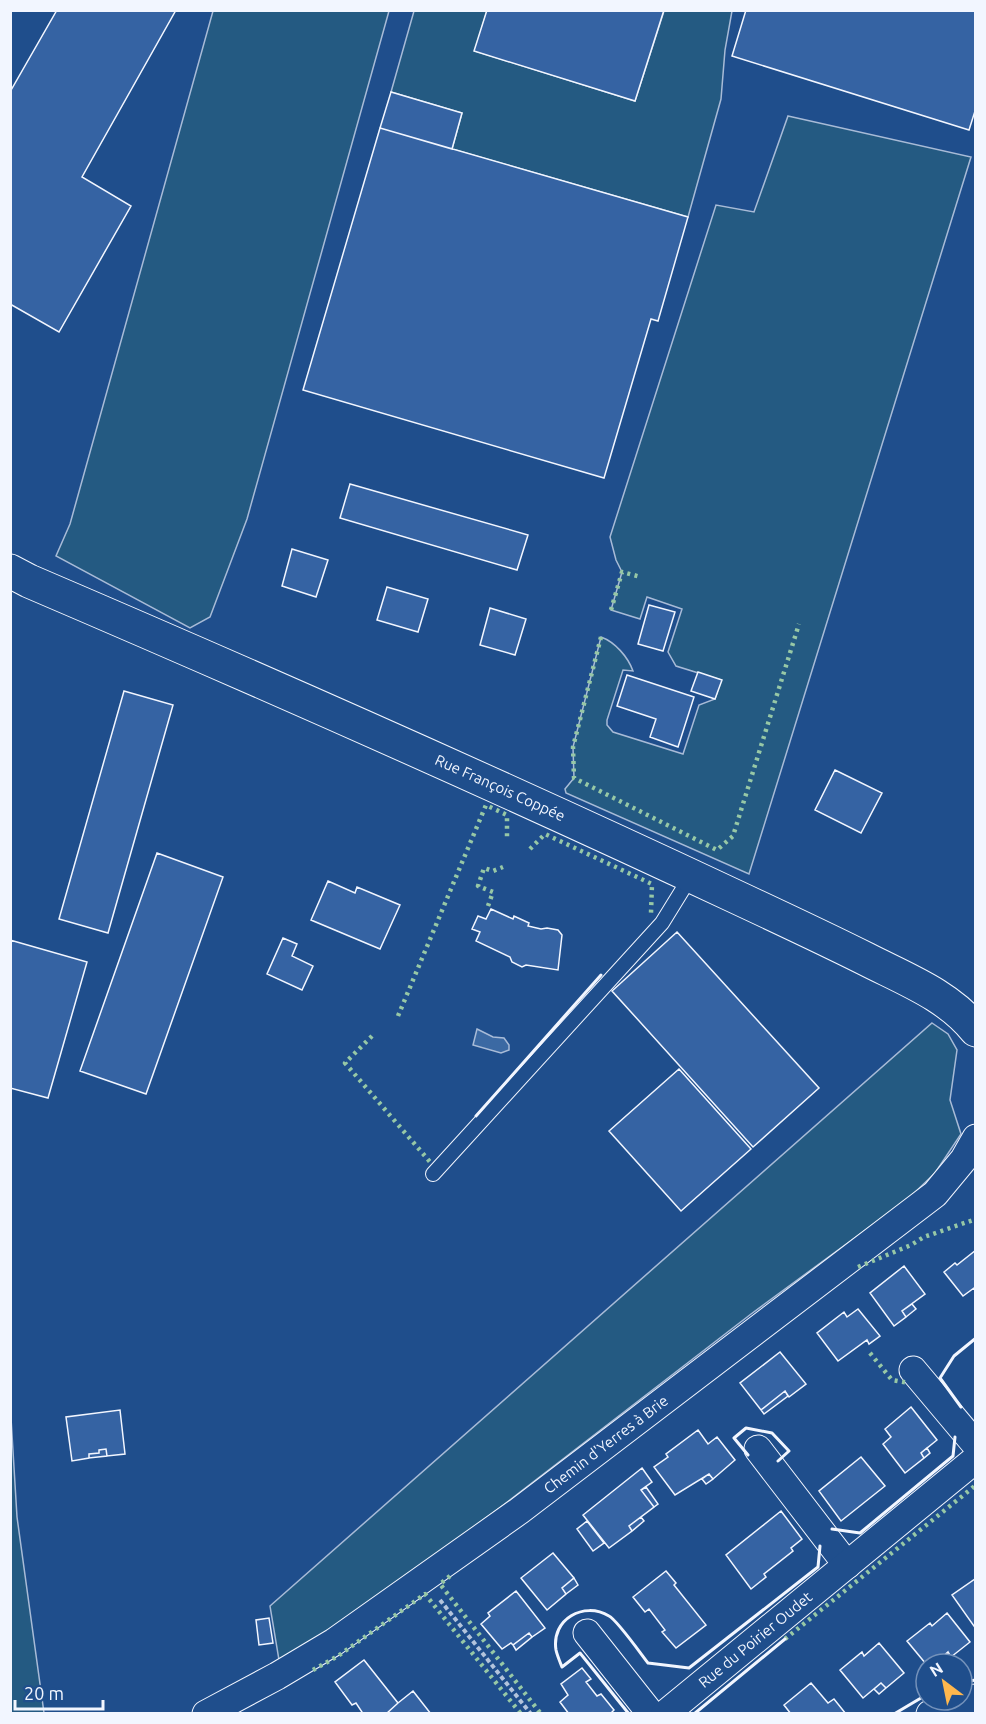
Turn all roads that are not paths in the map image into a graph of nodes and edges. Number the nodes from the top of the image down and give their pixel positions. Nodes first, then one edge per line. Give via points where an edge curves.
1 (10, 571) edge
2 (691, 876) junction
3 (975, 1030) edge
4 (975, 1138) edge
5 (433, 1174) dead end
6 (913, 1370) dead end
7 (975, 1445) edge
8 (758, 1449) dead end
9 (975, 1459) edge
10 (847, 1565) junction
11 (587, 1633) dead end
12 (975, 1698) edge
13 (206, 1713) edge
14 (651, 1713) edge
15 (665, 1713) edge
16 (930, 1713) edge

1 - 2 street, Rue François Coppée via 405,744
2 - 3 street, Rue François Coppée via 920,986 948,1002
2 - 5 lane via 662,923
4 - 13 street, Chemin d'Yerres à Brie via 964,1159 935,1194 519,1511 334,1642
6 - 7 street
8 - 10 street
9 - 10 street, Rue du Poirier Oudet
10 - 15 street, Rue du Poirier Oudet
11 - 14 street
12 - 16 street

